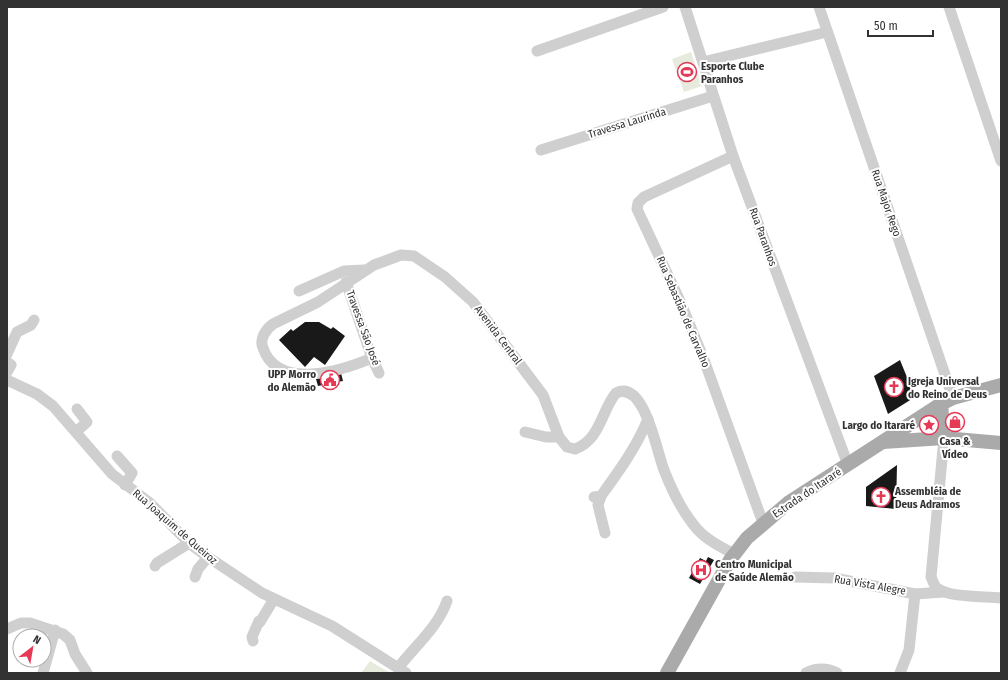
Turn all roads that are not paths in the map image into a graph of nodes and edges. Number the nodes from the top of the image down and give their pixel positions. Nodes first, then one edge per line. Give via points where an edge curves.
1 (663, 7) edge
2 (685, 7) edge
3 (819, 7) edge
4 (949, 7) edge
5 (827, 32) junction
6 (537, 51) dead end
7 (703, 62) junction
8 (713, 96) junction
9 (541, 150) dead end
10 (733, 156) junction
11 (1001, 160) edge
12 (364, 270) junction
13 (346, 282) junction
14 (299, 291) dead end
15 (34, 320) dead end
16 (7, 356) edge
17 (372, 358) junction
18 (7, 372) edge
19 (379, 373) dead end
20 (7, 380) edge
21 (1001, 385) edge
22 (947, 401) junction
23 (77, 409) dead end
24 (648, 420) junction
25 (76, 432) junction
26 (525, 432) dead end
27 (559, 436) junction
28 (944, 438) junction
29 (879, 443) junction
30 (1001, 443) edge
31 (117, 456) dead end
32 (848, 465) junction
33 (125, 484) junction
34 (763, 523) junction
35 (605, 533) dead end
36 (189, 543) junction
37 (734, 554) junction
38 (208, 557) junction
39 (155, 566) dead end
40 (195, 577) dead end
41 (795, 577) dead end
42 (944, 592) junction
43 (915, 594) junction
44 (1001, 598) edge
45 (274, 600) junction
46 (447, 601) dead end
47 (7, 629) edge
48 (55, 630) junction
49 (253, 642) dead end
50 (402, 670) edge
51 (43, 673) edge
52 (87, 673) edge
53 (668, 673) edge
54 (806, 673) edge
55 (837, 673) edge
56 (900, 673) edge

1 - 6 street
2 - 7 street, Rua Paranhos
3 - 5 street, Rua Major Rego
4 - 11 street
5 - 7 street
5 - 22 street, Rua Major Rego
7 - 8 street, Rua Paranhos
8 - 9 street, Travessa Laurinda
8 - 10 street, Rua Paranhos
10 - 32 street, Rua Paranhos
10 - 34 street, Rua Sebastião de Carvalho via 644,197 638,203 637,209 704,357
12 - 13 street, Avenida Central
12 - 14 street via 344,271
12 - 27 street, Avenida Central via 386,260 408,255 421,260 453,284 473,302 535,382 543,395
13 - 17 street, Travessa São José
13 - 17 street, Avenida Central via 312,305 273,324 264,334 262,345 265,354 288,372 299,375 342,369
15 - 16 street via 31,325 17,332
16 - 18 street via 11,365
17 - 19 street, Travessa São José
20 - 25 street, Rua Joaquim de Queiroz via 44,399 59,411
21 - 22 main road, Estrada do Itararé
22 - 28 main road
22 - 29 main road, Estrada do Itararé
23 - 25 street via 87,422
24 - 27 street, Avenida Central via 632,394 624,390 618,391 588,442 575,449 570,448
24 - 35 street via 632,452 597,497
24 - 37 street, Avenida Central via 664,469 692,523 709,540
25 - 33 street, Rua Joaquim de Queiroz via 105,468
26 - 27 street via 546,437
28 - 29 main road
28 - 30 main road
28 - 42 street via 931,577 937,588
29 - 32 main road, Estrada do Itararé
31 - 33 street via 132,473
32 - 34 main road, Estrada do Itararé via 788,503
33 - 36 street, Rua Joaquim de Queiroz via 150,503
34 - 37 main road, Estrada do Itararé
36 - 38 street, Rua Joaquim de Queiroz
36 - 39 street
37 - 53 main road, Estrada do Itararé
38 - 40 street
38 - 45 street, Rua Joaquim de Queiroz
41 - 43 street, Rua Vista Alegre
42 - 43 street, Rua Vista Alegre
42 - 44 street, Rua Vista Alegre
43 - 56 street via 909,650
45 - 49 street via 260,622 258,621 252,637
45 - 50 street, Rua Joaquim de Queiroz via 332,626
46 - 50 street via 444,611
47 - 48 street via 25,623
48 - 51 street
48 - 52 street via 68,638
54 - 55 street via 818,669

